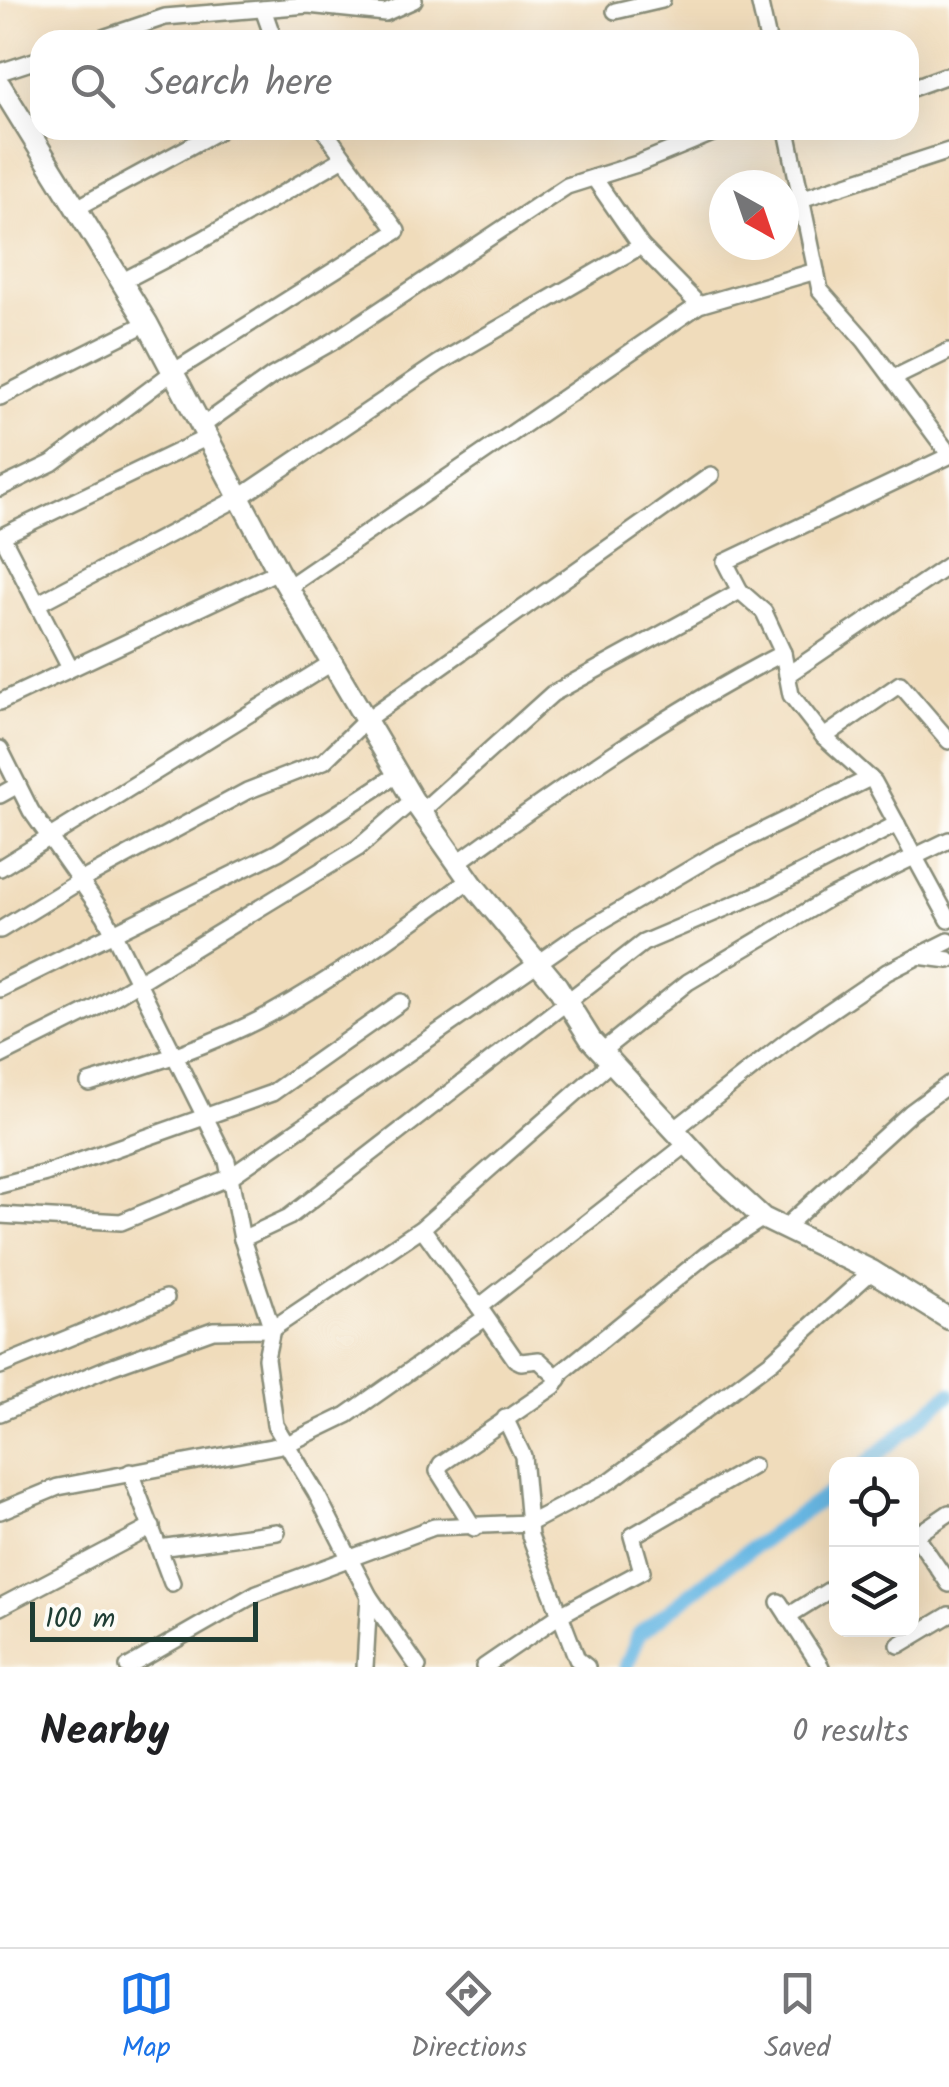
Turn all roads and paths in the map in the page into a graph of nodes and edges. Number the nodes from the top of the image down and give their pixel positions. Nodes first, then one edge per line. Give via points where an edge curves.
1 (414, 0) edge
2 (662, 0) edge
3 (759, 0) edge
4 (263, 9) junction
5 (615, 11) dead end
6 (127, 30) edge
7 (270, 30) edge
8 (766, 30) edge
9 (30, 62) edge
10 (0, 72) edge
11 (945, 76) dead end
12 (0, 85) edge
13 (919, 85) edge
14 (30, 135) edge
15 (33, 140) edge
16 (202, 140) edge
17 (331, 140) edge
18 (694, 140) edge
19 (792, 140) edge
20 (949, 150) edge
21 (344, 158) junction
22 (594, 178) junction
23 (801, 198) junction
24 (75, 209) junction
25 (641, 246) junction
26 (816, 271) junction
27 (120, 282) junction
28 (698, 305) junction
29 (147, 323) junction
30 (949, 351) edge
31 (173, 372) junction
32 (894, 378) junction
33 (0, 397) edge
34 (205, 432) junction
35 (949, 455) edge
36 (711, 475) dead end
37 (0, 488) edge
38 (242, 496) junction
39 (949, 565) edge
40 (283, 579) junction
41 (740, 591) junction
42 (37, 604) junction
43 (783, 653) junction
44 (332, 662) junction
45 (70, 668) junction
46 (788, 675) junction
47 (0, 702) edge
48 (367, 719) junction
49 (824, 737) junction
50 (949, 741) edge
51 (0, 749) edge
52 (398, 774) junction
53 (870, 778) junction
54 (18, 784) junction
55 (0, 795) edge
56 (418, 806) junction
57 (897, 824) junction
58 (49, 836) junction
59 (949, 840) edge
60 (914, 856) junction
61 (0, 868) edge
62 (464, 871) junction
63 (80, 881) junction
64 (949, 920) edge
65 (0, 930) edge
66 (114, 933) junction
67 (949, 941) edge
68 (918, 956) junction
69 (949, 960) edge
70 (537, 962) junction
71 (138, 981) junction
72 (0, 989) edge
73 (566, 1000) junction
74 (401, 1002) dead end
75 (0, 1056) edge
76 (176, 1056) junction
77 (607, 1057) junction
78 (89, 1083) dead end
79 (949, 1084) edge
80 (206, 1117) junction
81 (681, 1137) junction
82 (230, 1177) junction
83 (0, 1185) edge
84 (0, 1215) edge
85 (764, 1218) junction
86 (422, 1228) junction
87 (784, 1228) junction
88 (242, 1239) junction
89 (872, 1271) junction
90 (166, 1298) dead end
91 (482, 1312) junction
92 (947, 1314) edge
93 (272, 1329) junction
94 (0, 1366) edge
95 (559, 1379) junction
96 (0, 1414) edge
97 (505, 1418) junction
98 (287, 1444) junction
99 (752, 1466) dead end
100 (130, 1472) junction
101 (0, 1512) edge
102 (949, 1513) edge
103 (530, 1523) junction
104 (152, 1528) junction
105 (474, 1528) junction
106 (277, 1532) dead end
107 (919, 1534) edge
108 (919, 1544) edge
109 (159, 1548) junction
110 (350, 1559) junction
111 (172, 1583) dead end
112 (949, 1584) edge
113 (829, 1589) edge
114 (369, 1596) junction
115 (0, 1607) edge
116 (560, 1614) junction
117 (949, 1615) edge
118 (899, 1645) dead end
119 (128, 1667) edge
120 (364, 1667) edge
121 (418, 1667) edge
122 (484, 1667) edge
123 (587, 1667) edge
124 (821, 1667) edge

1 - 4 street via 385,13 308,5
2 - 5 street
3 - 8 street
4 - 6 street via 165,17
4 - 7 street
9 - 10 street
11 - 13 street
12 - 14 street
15 - 24 street
16 - 24 street
17 - 21 street
18 - 22 street
19 - 23 street
20 - 23 street
21 - 27 street
21 - 31 street via 396,231
22 - 25 street
22 - 34 street via 568,186 272,376
23 - 26 street
24 - 27 street
25 - 28 street
25 - 38 street via 439,363
26 - 28 street
26 - 32 street via 820,290
27 - 29 street
28 - 40 street
29 - 31 street
29 - 33 street
30 - 32 street
31 - 34 street
31 - 37 street via 52,463
32 - 35 street
34 - 38 street
34 - 42 street via 2,536
35 - 41 street via 725,562
36 - 48 street
38 - 40 street
38 - 42 street
39 - 46 street
40 - 44 street
40 - 45 street
41 - 43 street via 764,612
41 - 56 street via 552,694
42 - 45 street
43 - 46 street
43 - 62 street via 562,786
44 - 48 street
44 - 58 street
45 - 47 street
46 - 49 street via 792,695
48 - 52 street
48 - 63 street via 324,761 247,791
49 - 50 street via 900,684
49 - 53 street
51 - 54 street
52 - 56 street
52 - 66 street via 278,852
53 - 57 street
53 - 70 street via 714,855
54 - 55 street
54 - 58 street
56 - 62 street
56 - 71 street
57 - 60 street
57 - 73 street via 768,890 643,943
58 - 61 street
58 - 63 street
59 - 60 street
60 - 64 street
60 - 77 street via 688,982
62 - 70 street
62 - 76 street via 396,935 269,1014
63 - 65 street
63 - 66 street
66 - 71 street
66 - 72 street
67 - 68 street
68 - 69 street
68 - 81 street via 796,1034
70 - 73 street
70 - 82 street
71 - 75 street
71 - 76 street
73 - 77 street
73 - 88 street via 289,1217
74 - 80 street via 272,1093
76 - 78 street
76 - 80 street
77 - 81 street
77 - 86 street
79 - 87 street
80 - 82 street
80 - 83 street
81 - 85 street
81 - 91 street
82 - 84 street via 121,1222
82 - 88 street
85 - 87 street
85 - 95 street via 706,1256
86 - 91 street
86 - 93 street
87 - 89 street
88 - 93 street
89 - 92 street
89 - 103 street via 773,1360 610,1481
90 - 94 street
91 - 95 street via 515,1359 538,1360
91 - 98 street via 347,1415
93 - 96 street via 213,1330
93 - 98 street via 266,1358 276,1425
95 - 97 street
97 - 103 street via 523,1456
97 - 105 street via 438,1471
98 - 100 street
98 - 110 street
99 - 116 street via 632,1536 642,1572
100 - 101 street via 58,1487
100 - 104 street
102 - 107 street
103 - 105 street
103 - 116 street
104 - 109 street
104 - 115 street
105 - 110 street via 434,1528
106 - 109 street
108 - 112 street
109 - 111 street
110 - 114 street
110 - 119 street via 257,1593
113 - 124 street via 784,1609
114 - 120 street
114 - 121 street
116 - 122 street
116 - 123 street via 577,1659
117 - 118 street

